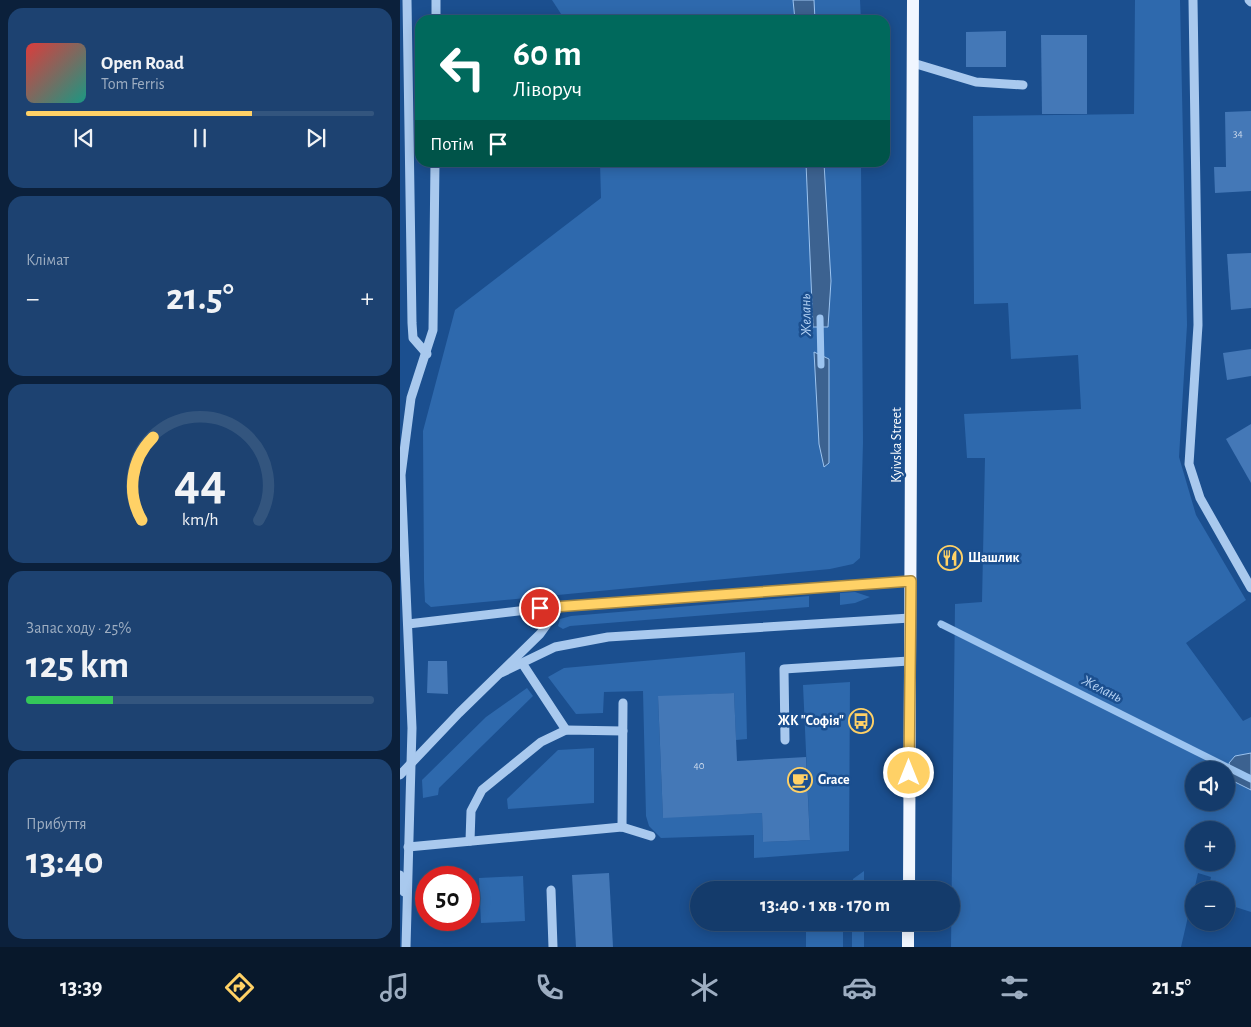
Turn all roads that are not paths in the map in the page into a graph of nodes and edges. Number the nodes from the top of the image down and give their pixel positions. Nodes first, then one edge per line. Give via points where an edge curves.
1 (407, 0) edge
2 (436, 0) edge
3 (913, 0) edge
4 (1193, 0) edge
5 (436, 15) edge
6 (913, 63) junction
7 (1023, 85) dead end
8 (435, 167) edge
9 (426, 354) junction
10 (401, 452) edge
11 (911, 581) junction
12 (1251, 588) edge
13 (560, 606) junction
14 (910, 618) junction
15 (408, 624) junction
16 (909, 661) junction
17 (522, 663) junction
18 (502, 673) junction
19 (623, 702) dead end
20 (566, 730) junction
21 (623, 731) junction
22 (785, 740) dead end
23 (412, 762) junction
24 (400, 768) edge
25 (400, 775) edge
26 (622, 827) junction
27 (652, 836) dead end
28 (470, 841) junction
29 (408, 847) junction
30 (400, 875) edge
31 (909, 881) edge
32 (551, 890) dead end
33 (406, 904) junction
34 (908, 931) edge
35 (406, 947) edge
36 (553, 947) edge
37 (908, 947) edge

1 - 9 street via 412,322 413,338
2 - 5 street
3 - 6 main road, Kyivska Street
4 - 12 street via 1198,325 1189,464 1200,498
6 - 7 street via 976,82
6 - 11 main road, Kyivska Street
8 - 9 street via 434,330
9 - 10 street via 411,398
10 - 15 street
11 - 13 street
11 - 14 main road, Kyivska Street
13 - 15 street
13 - 18 street via 540,634
14 - 16 main road, Kyivska Street
14 - 17 street via 608,637 555,647
15 - 23 street
16 - 22 street via 784,669
16 - 31 main road, Kyivska Street
17 - 18 street
17 - 20 street
18 - 23 street
19 - 21 street
20 - 21 street
20 - 28 street via 540,742 482,790 471,811
21 - 26 street
23 - 24 street
23 - 25 street
23 - 29 street
26 - 27 street
26 - 28 street
28 - 29 street
29 - 33 street
30 - 33 street
32 - 36 street
33 - 35 street
34 - 37 main road

